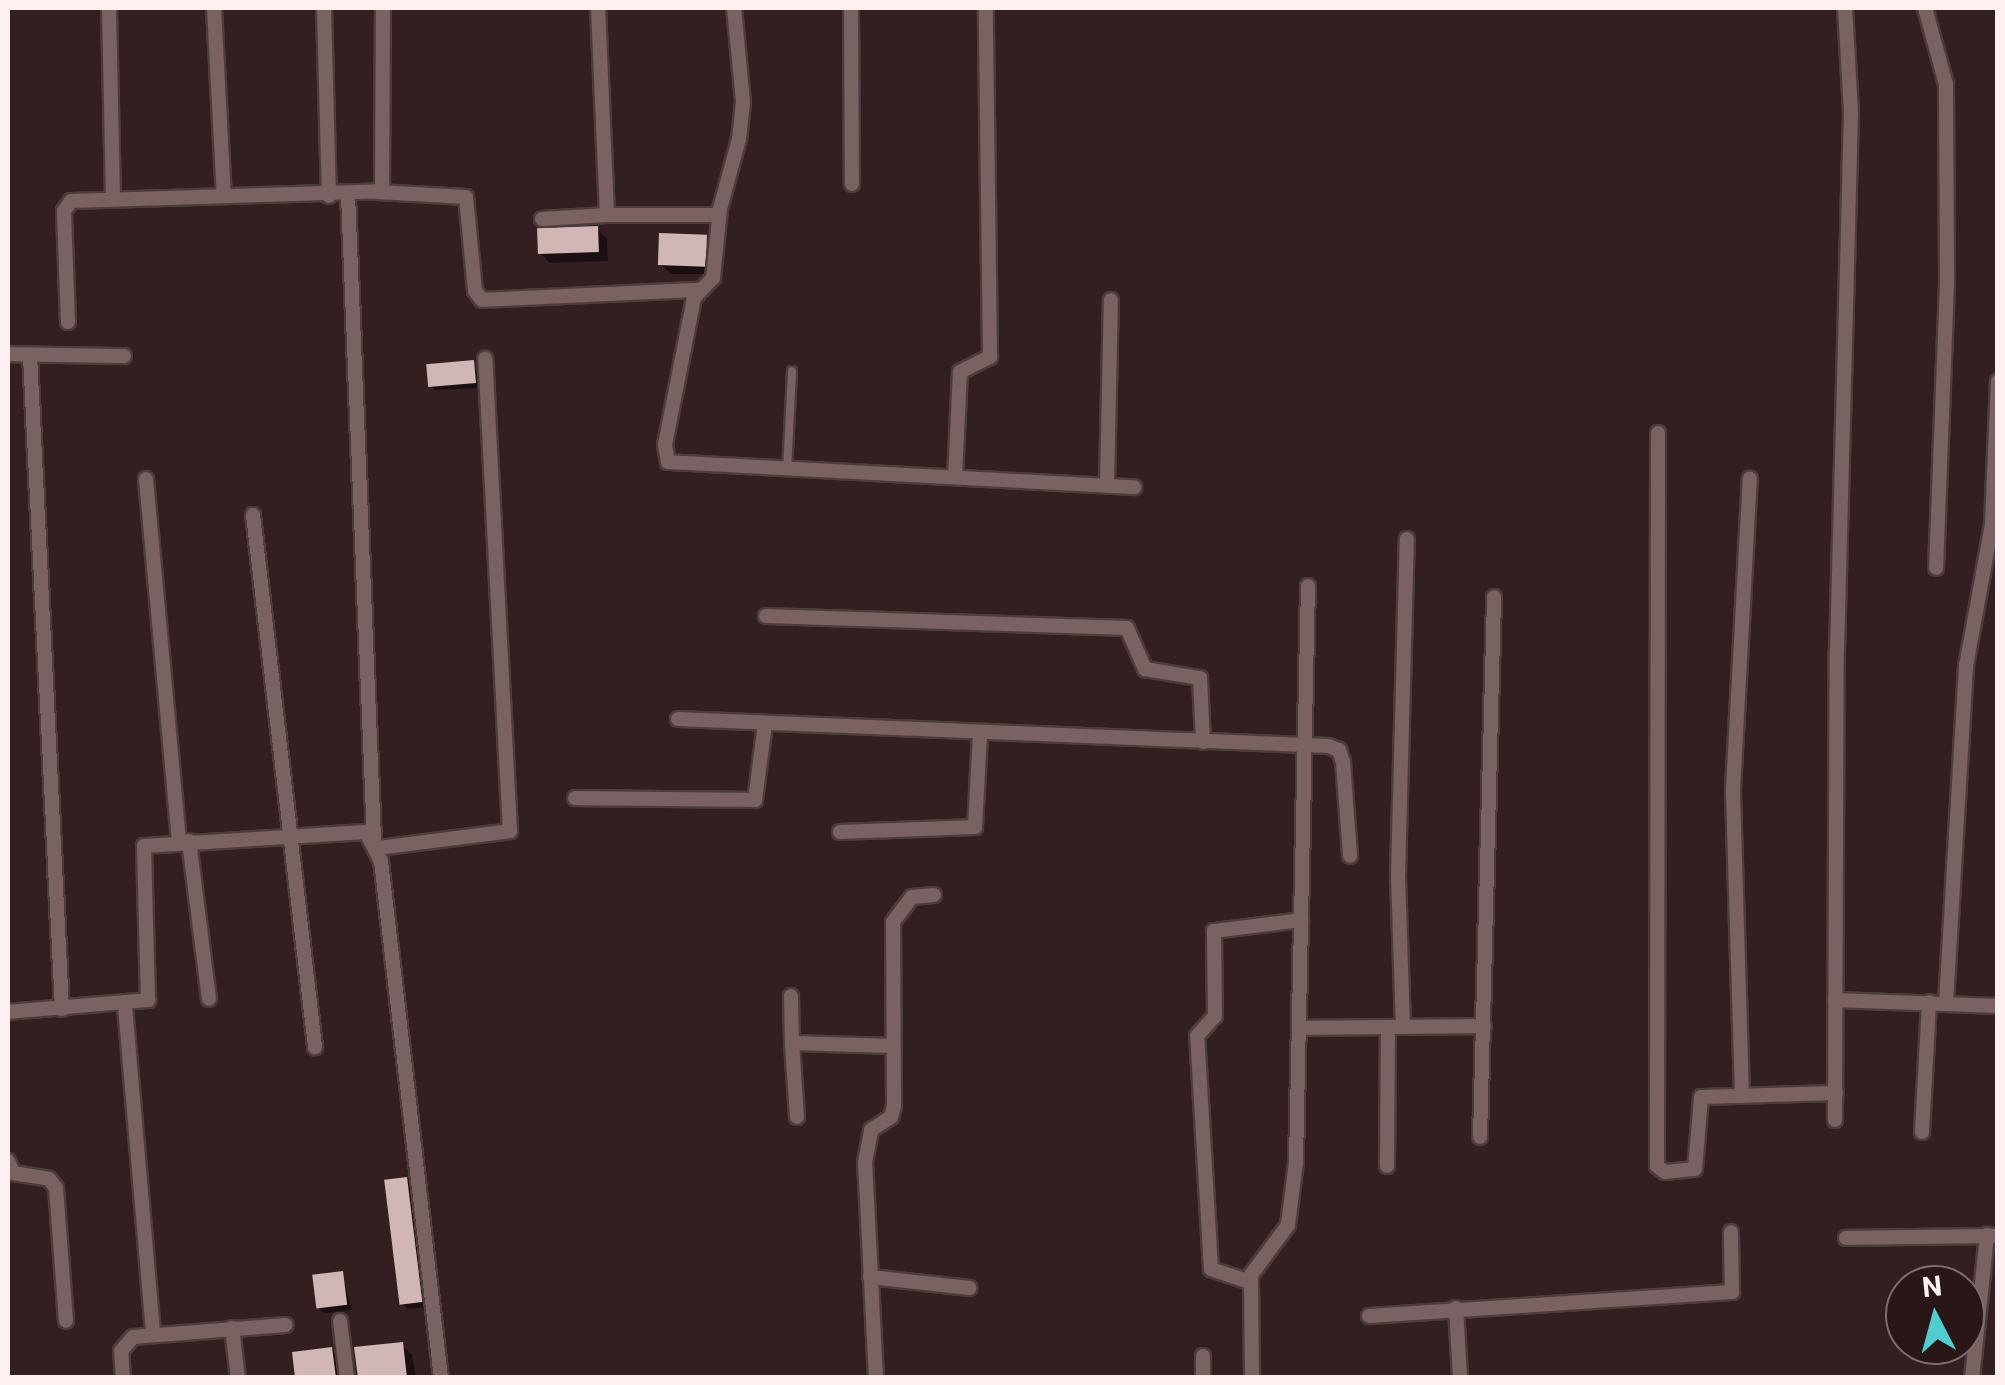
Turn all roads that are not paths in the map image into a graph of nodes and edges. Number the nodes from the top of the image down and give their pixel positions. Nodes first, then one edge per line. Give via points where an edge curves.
1 (109, 8) edge
2 (214, 8) edge
3 (324, 8) edge
4 (382, 8) edge
5 (598, 8) edge
6 (734, 8) edge
7 (852, 8) edge
8 (986, 8) edge
9 (1844, 8) edge
10 (1925, 8) edge
11 (852, 184) dead end
12 (378, 192) junction
13 (113, 195) junction
14 (224, 196) junction
15 (329, 196) junction
16 (348, 196) junction
17 (606, 215) junction
18 (719, 215) junction
19 (542, 219) dead end
20 (698, 290) junction
21 (1111, 300) dead end
22 (68, 322) dead end
23 (8, 354) edge
24 (30, 355) junction
25 (124, 356) dead end
26 (486, 359) dead end
27 (792, 371) dead end
28 (1998, 381) edge
29 (1658, 433) dead end
30 (786, 472) junction
31 (954, 478) junction
32 (1750, 478) dead end
33 (146, 479) dead end
34 (1107, 485) junction
35 (1134, 487) dead end
36 (253, 515) dead end
37 (1408, 538) dead end
38 (1936, 568) dead end
39 (1308, 586) dead end
40 (1494, 597) dead end
41 (766, 616) dead end
42 (678, 719) dead end
43 (765, 724) junction
44 (980, 736) junction
45 (1203, 742) junction
46 (1305, 745) junction
47 (575, 798) dead end
48 (840, 832) dead end
49 (286, 834) junction
50 (184, 841) junction
51 (376, 844) junction
52 (1350, 856) dead end
53 (934, 895) dead end
54 (1301, 920) junction
55 (791, 996) dead end
56 (209, 999) dead end
57 (1835, 1000) junction
58 (1929, 1002) junction
59 (1946, 1002) junction
60 (125, 1006) junction
61 (1998, 1006) edge
62 (62, 1009) junction
63 (8, 1012) edge
64 (1484, 1026) junction
65 (1395, 1027) junction
66 (1299, 1028) junction
67 (792, 1043) junction
68 (894, 1046) junction
69 (315, 1047) dead end
70 (1836, 1093) junction
71 (1742, 1096) junction
72 (797, 1117) dead end
73 (1835, 1120) dead end
74 (1922, 1132) dead end
75 (1480, 1137) dead end
76 (8, 1162) edge
77 (1387, 1166) dead end
78 (1731, 1232) dead end
79 (1992, 1236) edge
80 (1846, 1238) dead end
81 (870, 1277) junction
82 (1250, 1282) junction
83 (969, 1288) dead end
84 (1456, 1308) junction
85 (1369, 1316) dead end
86 (66, 1321) dead end
87 (340, 1322) dead end
88 (286, 1325) dead end
89 (232, 1328) junction
90 (154, 1333) junction
91 (1203, 1356) dead end
92 (123, 1378) edge
93 (238, 1378) edge
94 (347, 1378) edge
95 (441, 1378) edge
96 (876, 1378) edge
97 (1203, 1378) edge
98 (1252, 1378) edge
99 (1460, 1378) edge
100 (1972, 1378) edge

1 - 13 street
2 - 14 street
3 - 15 street
4 - 12 street via 386,181
5 - 17 street
6 - 18 street via 743,102
7 - 11 street
8 - 31 street via 990,357 960,372
9 - 57 street via 1851,112
10 - 38 street via 1946,84 1948,283
12 - 16 street
12 - 20 street via 466,197 482,300
13 - 14 street
13 - 22 street via 65,206
14 - 15 street
15 - 16 street
16 - 51 street
17 - 18 street
17 - 19 street
18 - 20 street via 713,278
20 - 30 street via 666,459 672,465
21 - 34 street
23 - 24 street
24 - 25 street
24 - 62 street
26 - 51 street via 510,831
27 - 30 lane
28 - 59 street via 1992,524 1966,666
29 - 71 street via 1658,1168 1695,1170 1698,1098
30 - 31 street
31 - 34 street
32 - 71 street via 1733,789
33 - 50 street
34 - 35 street
36 - 49 street
37 - 65 street
39 - 46 street
40 - 64 street
41 - 45 street via 1127,628 1144,669 1200,678
42 - 43 street
43 - 44 street
43 - 47 street via 755,800
44 - 45 street
44 - 48 street via 975,827
45 - 46 street
46 - 52 street via 1341,754
46 - 54 street
49 - 50 street
49 - 51 street via 353,830
49 - 69 street
50 - 56 street
50 - 60 street via 140,851 151,994 144,1004
51 - 95 street
53 - 68 street via 912,898 893,922
54 - 66 street
54 - 82 street via 1214,930 1215,1016 1197,1036 1211,1270
55 - 67 street
57 - 58 street
57 - 70 street
58 - 59 street
58 - 74 street
59 - 61 street
60 - 62 street
60 - 90 street
62 - 63 street
64 - 65 street
64 - 75 street
65 - 66 street
65 - 77 street
66 - 82 street via 1292,1206 1284,1234 1254,1266
67 - 68 street
67 - 72 street
68 - 81 street via 894,1106 891,1117 871,1130 865,1162
70 - 71 street
70 - 73 street
76 - 86 street via 13,1173 54,1183
78 - 84 street via 1732,1292
79 - 80 street
79 - 100 street
81 - 83 street
81 - 96 street
82 - 98 street
84 - 85 street
84 - 99 street
87 - 94 street
88 - 89 street
89 - 90 street
89 - 93 street
90 - 92 street via 123,1345
91 - 97 street

